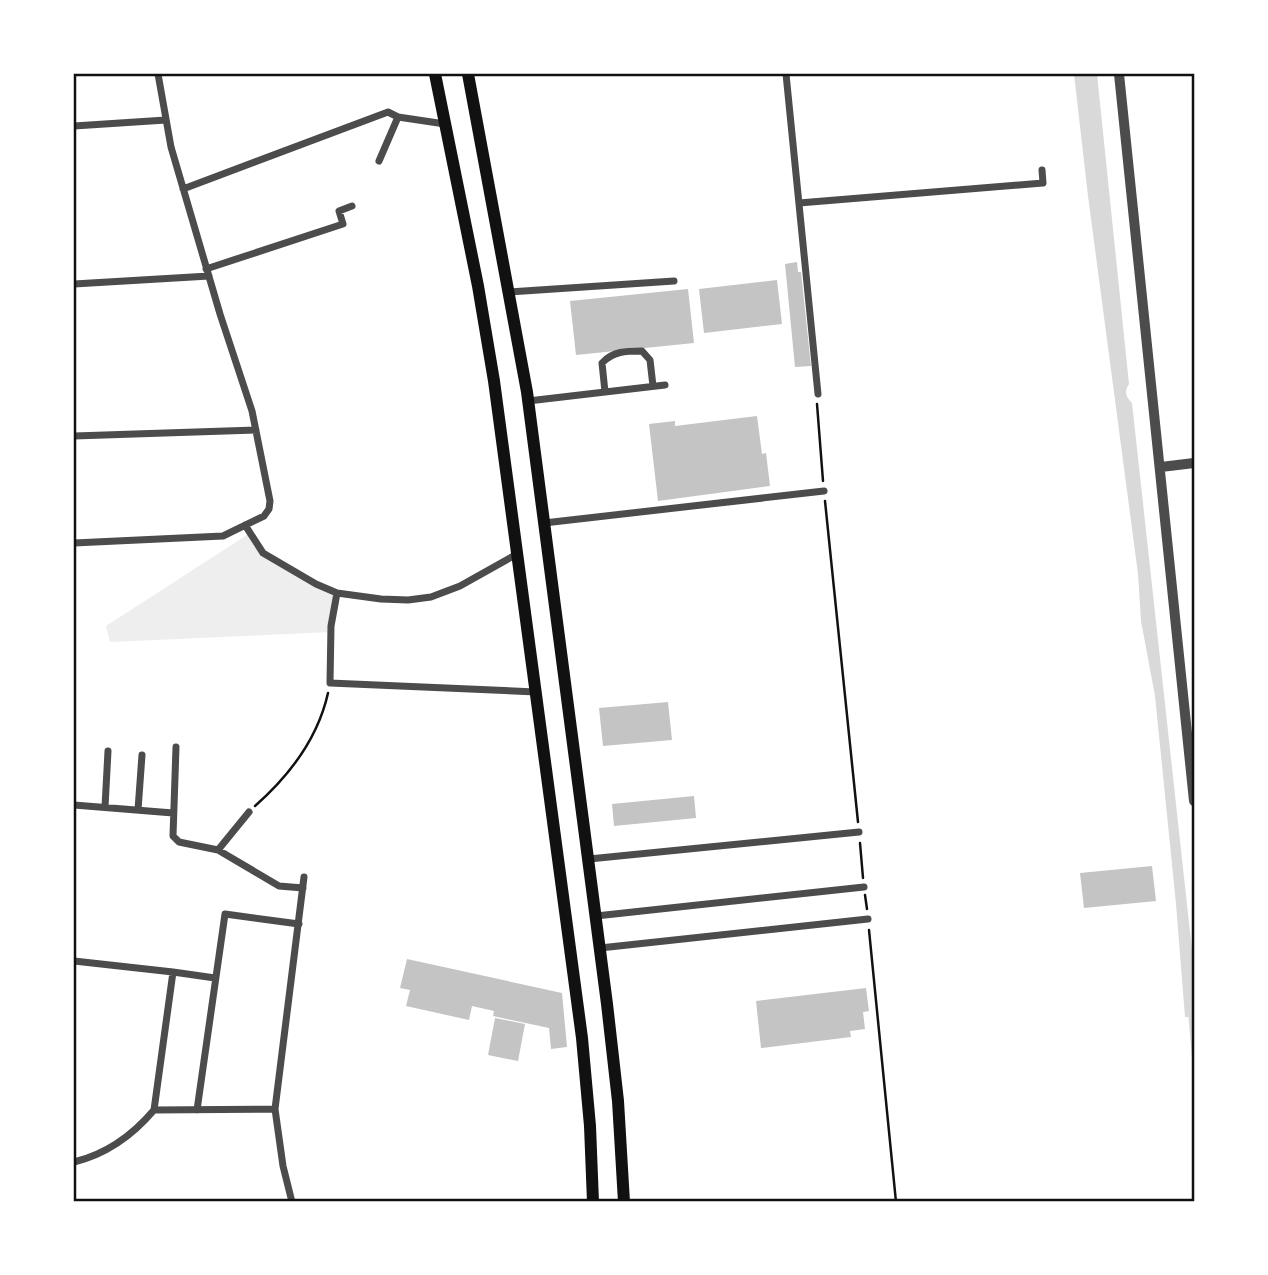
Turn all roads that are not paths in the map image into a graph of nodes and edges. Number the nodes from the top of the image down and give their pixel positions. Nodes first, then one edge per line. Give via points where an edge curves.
1 (158, 74) edge
2 (435, 74) edge
3 (468, 74) edge
4 (786, 74) edge
5 (1119, 74) edge
6 (398, 117) junction
7 (166, 120) junction
8 (445, 124) junction
9 (74, 126) edge
10 (379, 161) dead end
11 (1042, 170) dead end
12 (183, 189) junction
13 (799, 203) junction
14 (352, 206) dead end
15 (207, 273) junction
16 (674, 281) dead end
17 (74, 284) edge
18 (509, 292) junction
19 (665, 385) dead end
20 (653, 386) junction
21 (605, 392) junction
22 (818, 394) road end
23 (528, 401) junction
24 (256, 430) junction
25 (74, 436) edge
26 (1195, 463) edge
27 (1161, 467) junction
28 (824, 491) road end
29 (544, 523) junction
30 (245, 525) junction
31 (74, 543) edge
32 (517, 554) junction
33 (337, 593) junction
34 (536, 692) junction
35 (176, 747) dead end
36 (108, 751) dead end
37 (142, 755) dead end
38 (1195, 801) edge
39 (74, 805) edge
40 (104, 807) junction
41 (138, 810) junction
42 (249, 812) road end
43 (173, 813) junction
44 (859, 832) road end
45 (218, 850) junction
46 (589, 859) junction
47 (304, 877) dead end
48 (864, 887) road end
49 (303, 888) junction
50 (596, 916) junction
51 (868, 919) road end
52 (299, 924) junction
53 (600, 948) junction
54 (74, 961) edge
55 (173, 972) junction
56 (215, 978) junction
57 (275, 1109) junction
58 (155, 1110) junction
59 (197, 1110) junction
60 (74, 1162) edge
61 (292, 1202) edge
62 (593, 1202) edge
63 (624, 1202) edge

1 - 7 street
2 - 8 main road
3 - 18 main road
4 - 13 street
5 - 27 street
6 - 8 street
6 - 10 street
6 - 12 street via 388,112
7 - 9 street
7 - 12 street
8 - 32 main road via 494,381
11 - 13 street via 1042,183
12 - 15 street
13 - 22 street
14 - 15 street via 340,211 343,224
15 - 17 street
15 - 24 street
16 - 18 street
18 - 23 main road
19 - 20 street
20 - 21 street
20 - 21 street via 650,360 642,351 630,351 610,355 602,363
21 - 23 street
23 - 29 main road
24 - 25 street
24 - 30 street via 270,501 264,516
26 - 27 street
27 - 38 street
28 - 29 street
29 - 46 main road
30 - 31 street via 223,536
30 - 33 street via 263,553
32 - 33 street via 431,597 408,600
32 - 34 main road
33 - 34 street via 330,683
34 - 62 main road via 582,1038
35 - 43 street
36 - 40 street
37 - 41 street
39 - 40 street
40 - 41 street
41 - 43 street
42 - 45 street
43 - 45 street via 173,836 180,842
44 - 46 street
45 - 49 street via 279,886
46 - 50 main road
47 - 49 street
48 - 50 street
49 - 52 street
50 - 53 main road
51 - 53 street
52 - 56 street via 225,914
52 - 57 street
53 - 63 main road via 618,1101
54 - 55 street
55 - 56 street
55 - 58 street
56 - 59 street
57 - 59 street
57 - 61 street
58 - 59 street
58 - 60 street via 116,1144

